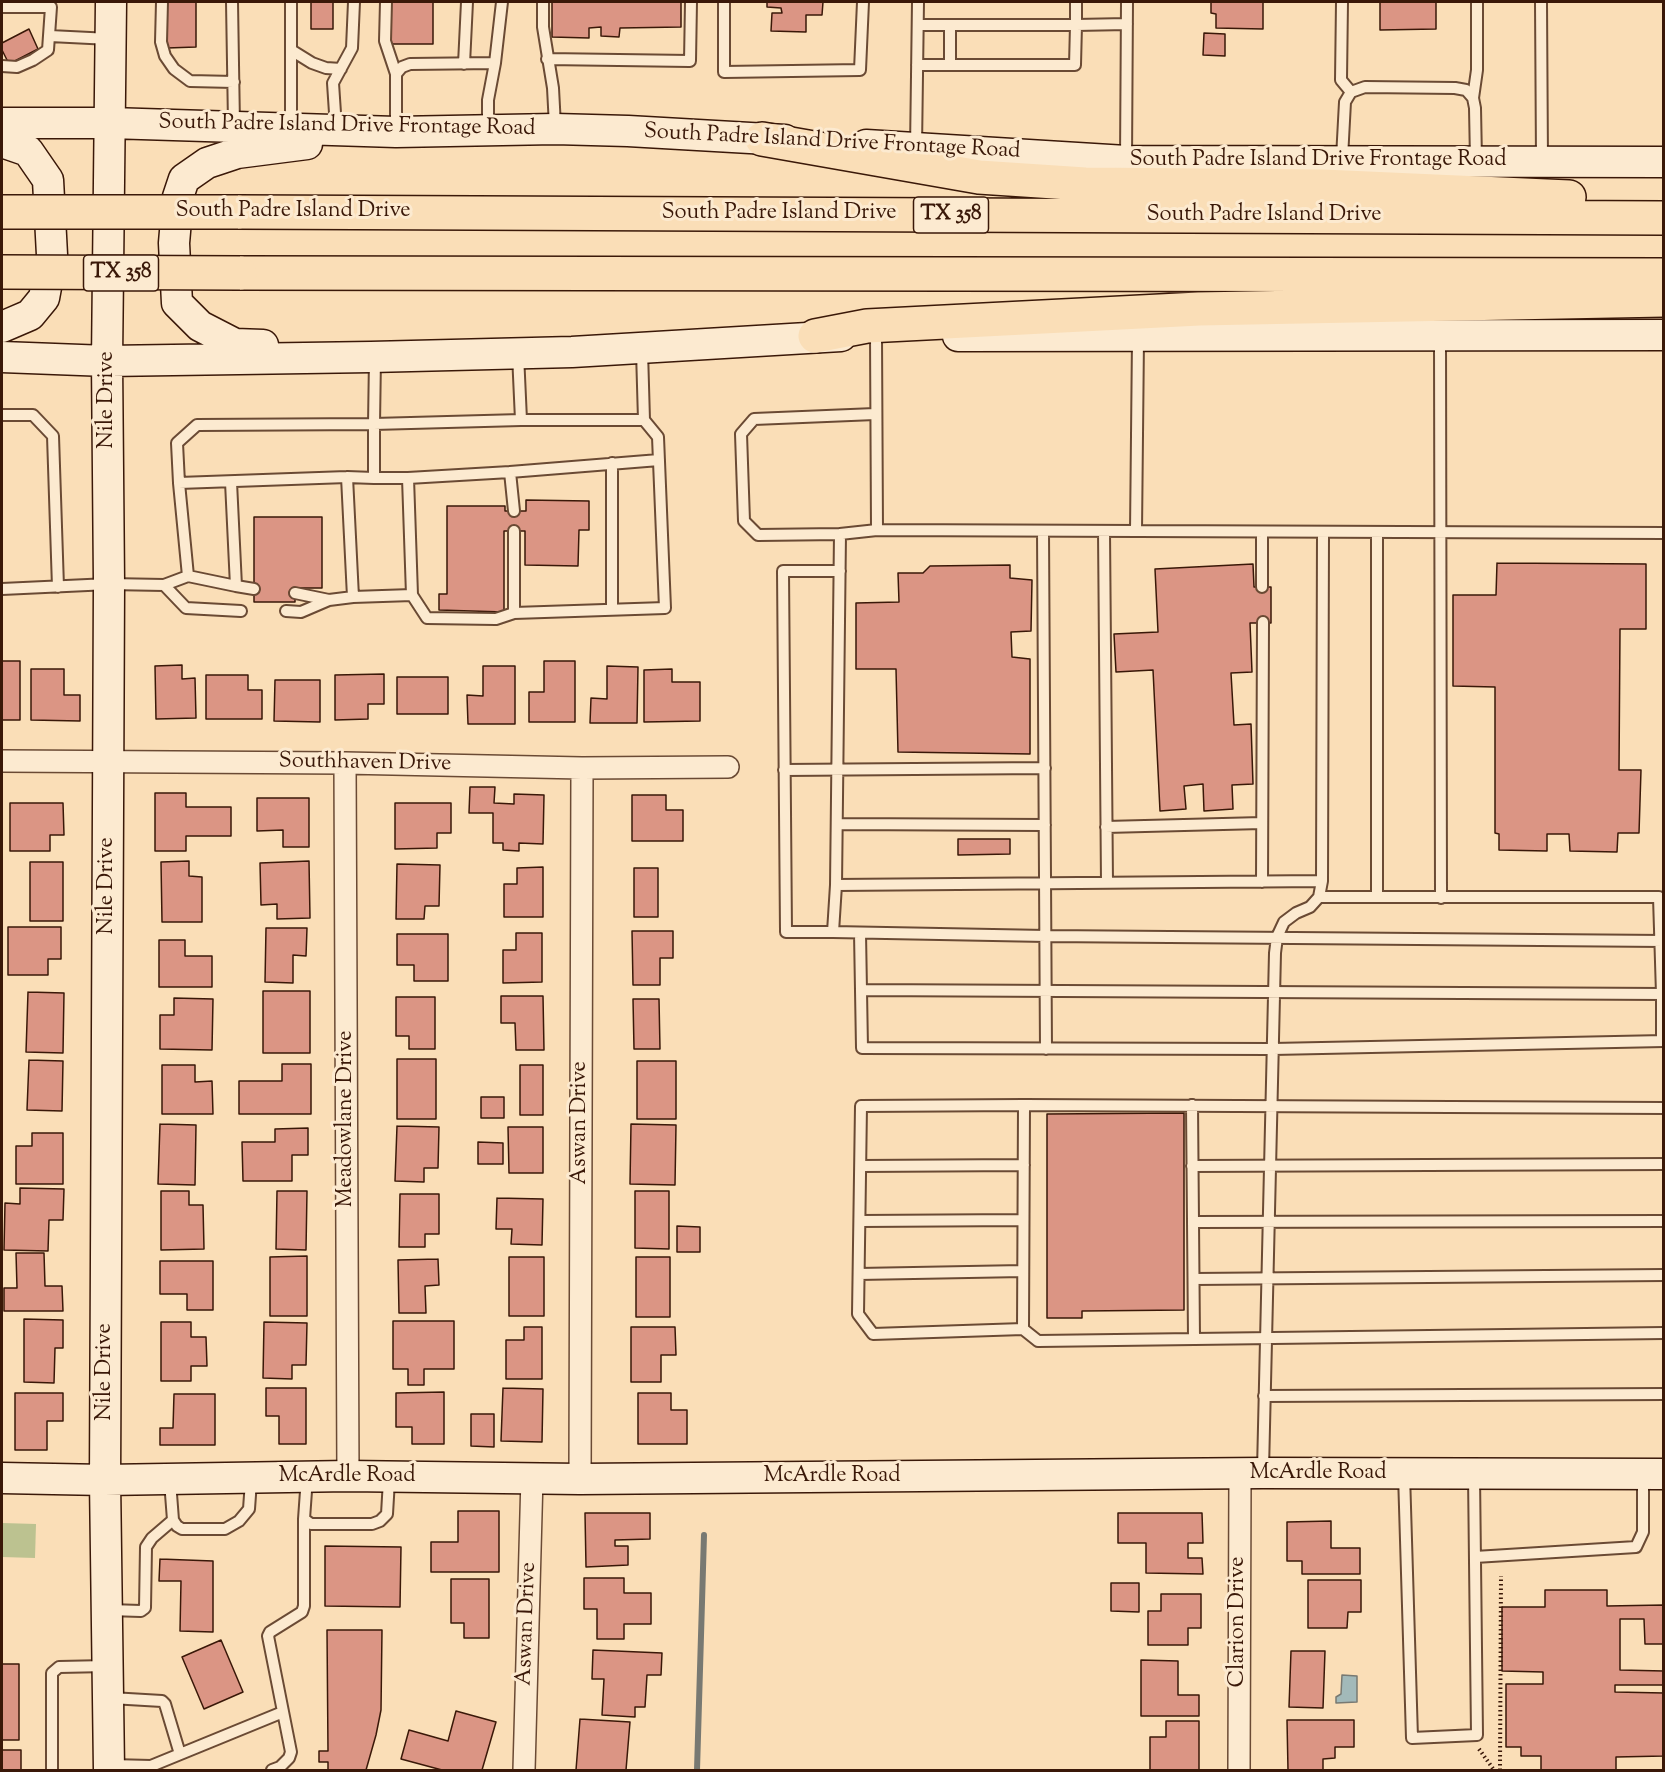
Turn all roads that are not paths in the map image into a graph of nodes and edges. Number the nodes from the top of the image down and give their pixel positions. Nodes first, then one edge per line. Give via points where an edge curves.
1 (111, 2) edge
2 (162, 2) edge
3 (232, 2) edge
4 (291, 2) edge
5 (354, 2) edge
6 (386, 2) edge
7 (466, 2) edge
8 (502, 2) edge
9 (543, 2) edge
10 (691, 2) edge
11 (724, 2) edge
12 (863, 2) edge
13 (918, 2) edge
14 (1076, 2) edge
15 (1127, 2) edge
16 (1342, 2) edge
17 (1477, 2) edge
18 (1541, 2) edge
19 (51, 4) edge
20 (2, 7) edge
21 (1127, 24) junction
22 (918, 25) junction
23 (950, 25) junction
24 (1076, 25) junction
25 (50, 36) junction
26 (111, 39) junction
27 (291, 50) junction
28 (547, 59) junction
29 (495, 63) junction
30 (464, 64) junction
31 (917, 65) junction
32 (950, 65) junction
33 (2, 66) edge
34 (341, 69) junction
35 (396, 74) junction
36 (234, 82) junction
37 (1351, 92) junction
38 (1473, 98) junction
39 (2, 123) edge
40 (110, 123) junction
41 (234, 127) junction
42 (291, 129) junction
43 (555, 129) junction
44 (336, 130) junction
45 (488, 131) junction
46 (396, 132) junction
47 (762, 139) junction
48 (2, 142) edge
49 (916, 148) junction
50 (1126, 161) junction
51 (1342, 162) junction
52 (1476, 162) junction
53 (1542, 162) junction
54 (1664, 162) edge
55 (1664, 208) edge
56 (2, 212) edge
57 (1664, 218) edge
58 (2, 272) edge
59 (1664, 275) edge
60 (1664, 300) edge
61 (2, 327) edge
62 (1138, 335) junction
63 (1440, 335) junction
64 (1664, 335) edge
65 (815, 336) junction
66 (876, 336) junction
67 (642, 347) junction
68 (518, 353) junction
69 (2, 357) edge
70 (373, 357) junction
71 (107, 361) junction
72 (875, 414) junction
73 (2, 415) edge
74 (521, 420) junction
75 (644, 420) junction
76 (375, 424) junction
77 (659, 460) junction
78 (612, 463) junction
79 (510, 472) junction
80 (347, 477) junction
81 (374, 478) junction
82 (408, 478) junction
83 (231, 482) junction
84 (179, 483) junction
85 (513, 511) dead end
86 (877, 530) junction
87 (514, 531) dead end
88 (1043, 531) junction
89 (1104, 531) junction
90 (1136, 531) junction
91 (1262, 532) junction
92 (1323, 532) junction
93 (1377, 532) junction
94 (1440, 533) junction
95 (1664, 533) edge
96 (840, 534) junction
97 (840, 571) junction
98 (188, 576) junction
99 (109, 584) junction
100 (164, 585) junction
101 (236, 586) junction
102 (58, 587) junction
103 (1262, 587) dead end
104 (2, 589) edge
105 (254, 589) dead end
106 (295, 593) dead end
107 (412, 595) junction
108 (353, 597) junction
109 (329, 600) junction
110 (612, 609) junction
111 (241, 611) dead end
112 (286, 611) dead end
113 (514, 613) junction
114 (1263, 622) dead end
115 (2, 761) edge
116 (109, 761) junction
117 (345, 763) junction
118 (728, 767) dead end
119 (582, 768) junction
120 (1045, 768) junction
121 (784, 770) junction
122 (838, 770) junction
123 (1262, 823) junction
124 (837, 824) junction
125 (1045, 825) junction
126 (1106, 827) junction
127 (1322, 881) junction
128 (1262, 882) junction
129 (1046, 883) junction
130 (1107, 883) junction
131 (836, 885) junction
132 (1319, 897) junction
133 (1377, 897) junction
134 (1441, 898) junction
135 (833, 932) junction
136 (860, 933) junction
137 (1046, 936) junction
138 (1277, 937) junction
139 (1662, 941) edge
140 (861, 990) junction
141 (1045, 991) junction
142 (1274, 993) junction
143 (1663, 994) edge
144 (1663, 1041) edge
145 (1046, 1049) junction
146 (1273, 1049) junction
147 (1192, 1105) junction
148 (1271, 1105) junction
149 (1024, 1106) junction
150 (1664, 1108) edge
151 (1664, 1164) edge
152 (1023, 1165) junction
153 (861, 1166) junction
154 (1192, 1166) junction
155 (1270, 1166) junction
156 (1023, 1220) junction
157 (860, 1221) junction
158 (1664, 1221) edge
159 (1193, 1222) junction
160 (1268, 1222) junction
161 (1023, 1271) junction
162 (859, 1274) junction
163 (1664, 1275) edge
164 (1194, 1279) junction
165 (1267, 1280) junction
166 (1023, 1329) junction
167 (1664, 1333) edge
168 (1266, 1337) junction
169 (1194, 1338) junction
170 (1664, 1394) edge
171 (1264, 1396) junction
172 (1252, 1473) junction
173 (1404, 1473) junction
174 (1474, 1474) junction
175 (1653, 1474) edge
176 (348, 1476) junction
177 (389, 1476) junction
178 (307, 1477) junction
179 (532, 1477) junction
180 (2, 1478) edge
181 (251, 1478) junction
182 (170, 1479) junction
183 (580, 1479) junction
184 (105, 1480) junction
185 (304, 1519) junction
186 (173, 1520) junction
187 (1475, 1557) junction
188 (107, 1610) junction
189 (107, 1666) junction
190 (108, 1698) junction
191 (283, 1712) junction
192 (180, 1754) junction
193 (109, 1768) edge
194 (52, 1770) edge
195 (272, 1770) edge
196 (524, 1770) edge
197 (1239, 1770) edge

1 - 26 main road, Nile Drive
2 - 36 lane via 162,42 174,69 190,81
3 - 36 lane
4 - 27 lane
5 - 34 lane via 352,48
6 - 35 lane via 385,40
7 - 30 lane
8 - 29 lane
9 - 28 lane
10 - 28 lane via 690,61
11 - 12 lane via 724,72 861,70
13 - 22 lane
14 - 24 lane
15 - 21 lane
16 - 37 lane via 1341,80
17 - 38 lane
18 - 53 lane
19 - 20 lane
19 - 25 lane
21 - 24 lane
21 - 50 lane
22 - 23 lane
22 - 31 lane
23 - 24 lane
23 - 32 lane
24 - 32 lane via 1076,65
25 - 26 lane
25 - 33 lane via 48,50 33,60 17,67
26 - 40 main road, Nile Drive
27 - 34 lane via 312,63
27 - 42 lane
28 - 43 lane
29 - 30 lane
29 - 45 lane via 488,100
30 - 35 lane via 410,64
31 - 32 lane
31 - 49 lane
34 - 44 lane via 333,83
35 - 46 lane
36 - 41 lane
37 - 38 lane via 1365,87 1455,88 1466,90
37 - 51 lane via 1345,102
38 - 52 lane
39 - 40 main road, South Padre Island Drive Frontage Road
40 - 41 main road, South Padre Island Drive Frontage Road
40 - 71 main road, Nile Drive
41 - 42 main road, South Padre Island Drive Frontage Road
42 - 44 main road, South Padre Island Drive Frontage Road
43 - 45 main road, South Padre Island Drive Frontage Road
43 - 47 main road, South Padre Island Drive Frontage Road
44 - 46 main road, South Padre Island Drive Frontage Road
45 - 46 main road, South Padre Island Drive Frontage Road
46 - 70 main road via 237,153 207,163 184,179 178,197 174,243 177,303 200,326 236,344 312,348
47 - 49 main road, South Padre Island Drive Frontage Road
47 - 55 highway via 979,177 1084,184 1323,186 1557,196
48 - 61 main road via 28,151 48,180 52,255 44,298 30,315
49 - 50 main road, South Padre Island Drive Frontage Road
50 - 51 main road, South Padre Island Drive Frontage Road
51 - 52 main road, South Padre Island Drive Frontage Road
52 - 53 main road, South Padre Island Drive Frontage Road
53 - 54 main road, South Padre Island Drive Frontage Road
56 - 57 highway, South Padre Island Drive / TX 358, bridge
58 - 59 highway, TX 358, bridge
60 - 65 highway via 1199,309 867,326
62 - 63 main road
62 - 66 main road
62 - 90 lane
63 - 64 main road
63 - 94 lane
65 - 66 main road
65 - 67 main road
66 - 72 lane
67 - 68 main road
67 - 75 lane
68 - 70 main road
68 - 74 lane
69 - 71 main road
70 - 71 main road
70 - 76 lane
71 - 99 main road, Nile Drive
72 - 86 lane
72 - 96 lane via 754,419 741,434 744,521 758,535
73 - 102 lane via 33,415 53,436
74 - 75 lane
74 - 76 lane
75 - 77 lane via 658,436
76 - 81 lane
76 - 84 lane via 197,424 177,443
77 - 78 lane
77 - 110 lane via 665,608
78 - 79 lane
78 - 110 lane
79 - 82 lane
79 - 85 lane
80 - 81 lane
80 - 83 lane
80 - 108 lane
81 - 82 lane
82 - 107 lane
83 - 84 lane
83 - 101 lane
84 - 98 lane
86 - 88 lane
86 - 96 lane
87 - 113 lane
88 - 89 lane
88 - 120 lane
89 - 90 lane
89 - 126 lane
90 - 91 lane
91 - 92 lane
91 - 103 lane
92 - 93 lane
92 - 127 lane
93 - 94 lane
93 - 133 lane
94 - 95 lane
94 - 134 lane
96 - 97 lane
97 - 121 lane via 783,571
97 - 122 lane
98 - 100 lane
98 - 101 lane
99 - 100 lane
99 - 102 lane
99 - 116 main road, Nile Drive
100 - 111 lane via 186,608
101 - 105 lane
102 - 104 lane
106 - 109 lane
107 - 108 lane
107 - 113 lane via 427,618 496,619
108 - 109 lane
109 - 112 lane via 302,612
110 - 113 lane
114 - 123 lane
115 - 116 street, Southhaven Drive
116 - 117 street, Southhaven Drive
116 - 184 main road, Nile Drive
117 - 119 street, Southhaven Drive
117 - 176 street, Meadowlane Drive
118 - 119 street, Southhaven Drive
119 - 183 street, Aswan Drive
120 - 122 lane
120 - 125 lane
121 - 122 lane
121 - 135 lane via 786,932
122 - 124 lane
123 - 126 lane
123 - 128 lane
124 - 125 lane
124 - 131 lane
125 - 129 lane
126 - 130 lane
127 - 128 lane
127 - 132 lane
128 - 130 lane
129 - 130 lane
129 - 131 lane
129 - 137 lane
131 - 135 lane
132 - 133 lane
132 - 138 lane via 1284,922
133 - 134 lane
134 - 139 lane via 1659,897
135 - 136 lane
136 - 137 lane
136 - 140 lane
137 - 138 lane
137 - 141 lane
138 - 139 lane
138 - 142 lane
139 - 143 lane
140 - 141 lane
140 - 145 lane via 862,1048
141 - 142 lane
141 - 145 lane
142 - 143 lane
142 - 146 lane
143 - 144 lane
144 - 146 lane
145 - 146 lane
146 - 148 lane
147 - 148 lane
147 - 149 lane
147 - 154 lane
148 - 150 lane
148 - 155 lane
149 - 152 lane
149 - 153 lane via 861,1106
151 - 155 lane
152 - 153 lane
152 - 156 lane
153 - 157 lane
154 - 155 lane
154 - 159 lane
155 - 160 lane
156 - 157 lane
156 - 161 lane
157 - 162 lane
158 - 160 lane
159 - 160 lane
159 - 164 lane
160 - 165 lane
161 - 162 lane
161 - 166 lane
162 - 166 lane via 858,1314 873,1334
163 - 165 lane
164 - 165 lane
164 - 169 lane
165 - 168 lane
166 - 169 lane via 1038,1341
167 - 168 lane
168 - 169 lane
168 - 171 lane
170 - 171 lane
171 - 172 lane
172 - 173 main road, McArdle Road
172 - 183 main road, McArdle Road
172 - 197 street, Clarion Drive
173 - 174 main road, McArdle Road
173 - 187 lane via 1412,1738 1477,1735
174 - 175 main road, McArdle Road
174 - 187 lane
175 - 187 lane via 1643,1532 1636,1547
176 - 177 main road, McArdle Road
176 - 178 main road, McArdle Road
177 - 179 main road, McArdle Road
177 - 185 lane via 387,1514 380,1521 311,1524
178 - 181 main road, McArdle Road
178 - 185 lane
179 - 183 main road, McArdle Road
179 - 196 street, Aswan Drive
180 - 184 main road, McArdle Road
181 - 182 main road, McArdle Road
181 - 186 lane via 249,1509 225,1529 182,1529
182 - 184 main road, McArdle Road
182 - 186 lane
184 - 188 main road, Nile Drive
185 - 191 lane via 304,1606 302,1612 268,1636
186 - 188 lane via 146,1547 145,1608
188 - 189 main road, Nile Drive
189 - 190 main road, Nile Drive
189 - 194 lane via 59,1667 52,1673
190 - 192 lane via 162,1701
190 - 193 main road, Nile Drive
191 - 192 lane
191 - 195 lane via 291,1752 280,1767
192 - 193 lane via 152,1766

